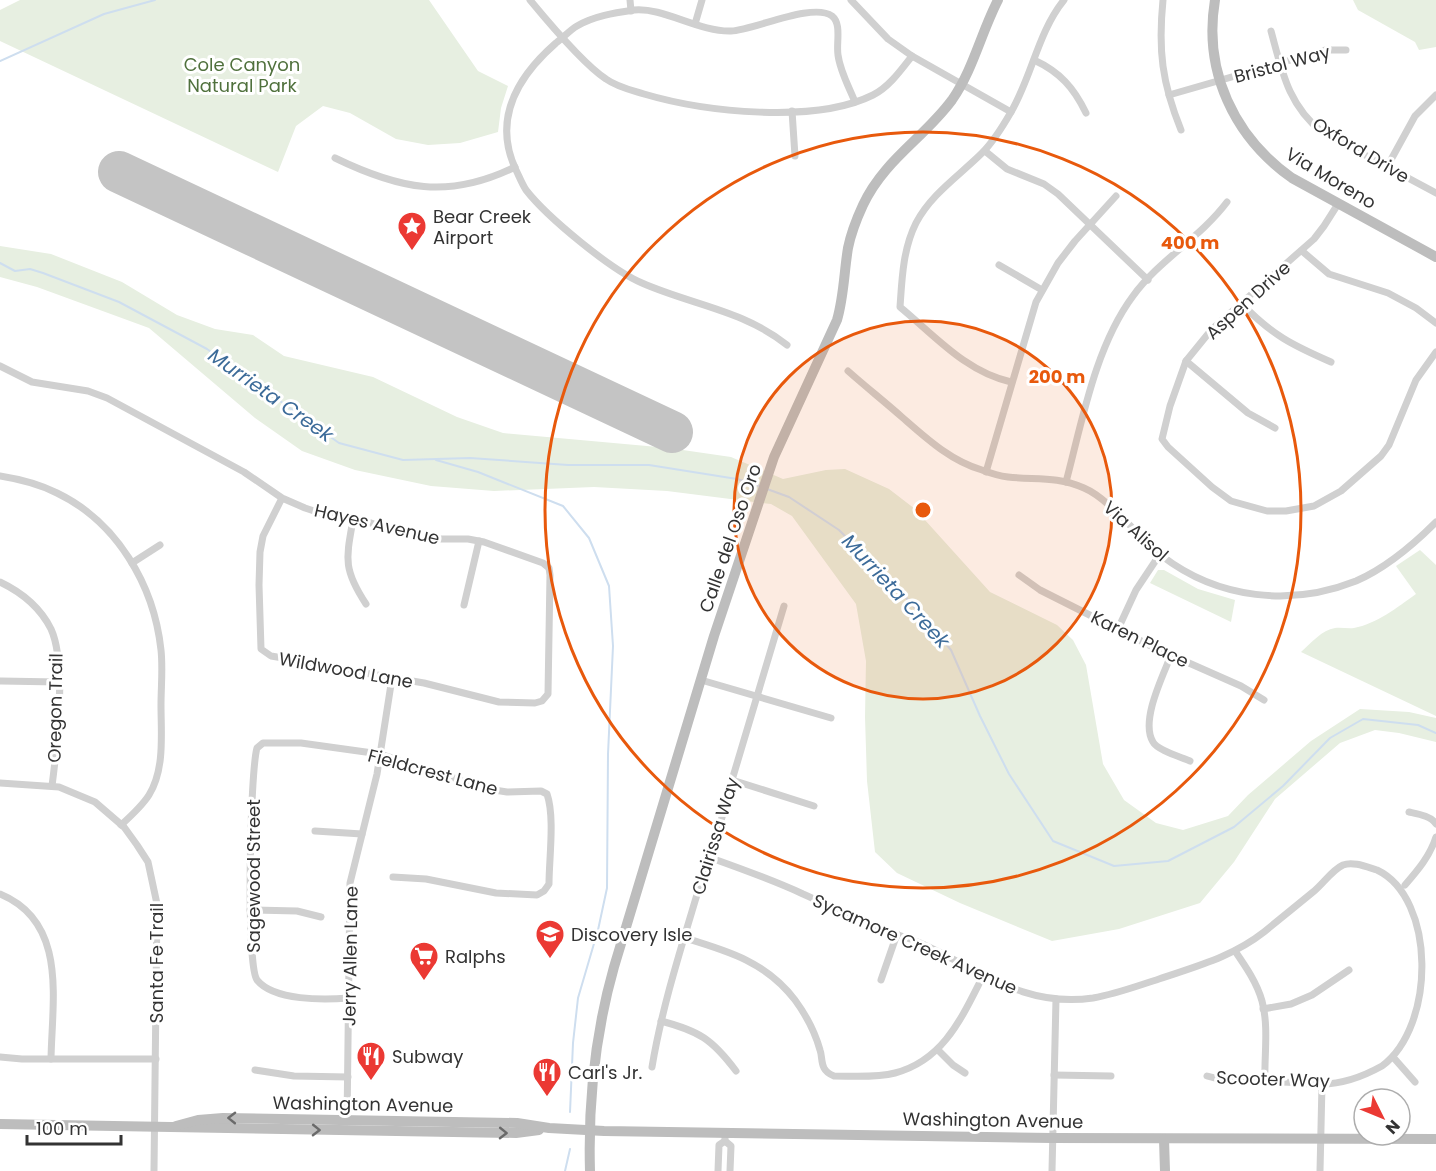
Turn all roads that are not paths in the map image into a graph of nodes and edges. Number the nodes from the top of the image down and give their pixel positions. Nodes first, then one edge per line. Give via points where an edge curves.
1 (530, 0) edge
2 (630, 0) edge
3 (702, 0) edge
4 (851, 0) edge
5 (998, 0) edge
6 (1064, 0) edge
7 (1163, 0) edge
8 (1215, 0) edge
9 (631, 11) junction
10 (695, 24) junction
11 (1271, 31) dead end
12 (563, 37) junction
13 (1346, 50) dead end
14 (912, 56) junction
15 (1034, 60) junction
16 (1280, 62) junction
17 (1219, 81) junction
18 (961, 85) junction
19 (1169, 95) junction
20 (1436, 95) edge
21 (855, 102) junction
22 (792, 111) junction
23 (1011, 112) junction
24 (1086, 113) dead end
25 (1181, 130) dead end
26 (985, 151) junction
27 (795, 156) dead end
28 (335, 158) dead end
29 (515, 167) junction
30 (1387, 167) junction
31 (1436, 193) edge
32 (1116, 196) dead end
33 (1227, 202) dead end
34 (1338, 204) junction
35 (1090, 224) junction
36 (1302, 251) junction
37 (1436, 257) edge
38 (999, 265) dead end
39 (1148, 280) junction
40 (1042, 290) junction
41 (1242, 304) junction
42 (1436, 323) edge
43 (787, 345) dead end
44 (1436, 352) edge
45 (1186, 361) junction
46 (1331, 362) dead end
47 (0, 366) edge
48 (848, 371) dead end
49 (1011, 382) junction
50 (1275, 428) dead end
51 (986, 471) junction
52 (0, 476) edge
53 (1066, 482) junction
54 (282, 498) junction
55 (353, 520) junction
56 (1436, 522) edge
57 (479, 541) junction
58 (160, 545) dead end
59 (1160, 554) junction
60 (132, 563) junction
61 (1019, 575) dead end
62 (0, 582) edge
63 (366, 604) dead end
64 (464, 605) dead end
65 (784, 606) dead end
66 (1118, 629) junction
67 (1171, 655) junction
68 (392, 678) junction
69 (701, 680) junction
70 (1, 681) edge
71 (58, 682) junction
72 (548, 694) joint
73 (757, 696) junction
74 (1264, 700) dead end
75 (831, 718) dead end
76 (257, 748) joint
77 (380, 754) junction
78 (1190, 761) dead end
79 (732, 780) junction
80 (0, 783) edge
81 (52, 786) junction
82 (814, 806) dead end
83 (1409, 812) dead end
84 (1436, 824) edge
85 (122, 825) junction
86 (315, 831) dead end
87 (362, 834) junction
88 (1436, 837) edge
89 (711, 858) junction
90 (393, 877) dead end
91 (1405, 885) junction
92 (1410, 892) dead end
93 (0, 894) edge
94 (250, 910) junction
95 (321, 917) dead end
96 (897, 934) junction
97 (685, 938) junction
98 (1235, 951) junction
99 (1349, 970) dead end
100 (983, 976) junction
101 (881, 980) dead end
102 (349, 998) junction
103 (1056, 999) junction
104 (1263, 1009) junction
105 (1422, 1019) dead end
106 (661, 1021) junction
107 (938, 1050) junction
108 (0, 1057) edge
109 (1393, 1057) junction
110 (51, 1059) junction
111 (156, 1059) junction
112 (652, 1067) dead end
113 (255, 1070) dead end
114 (736, 1071) dead end
115 (965, 1072) dead end
116 (1054, 1075) junction
117 (1111, 1076) dead end
118 (1207, 1076) dead end
119 (348, 1077) junction
120 (1264, 1082) junction
121 (1415, 1082) dead end
122 (1322, 1084) junction
123 (428, 1121) junction
124 (479, 1122) junction
125 (0, 1124) edge
126 (347, 1125) junction
127 (154, 1126) junction
128 (549, 1128) junction
129 (589, 1130) junction
130 (386, 1131) junction
131 (434, 1132) junction
132 (725, 1137) junction
133 (1322, 1137) junction
134 (1052, 1138) junction
135 (1436, 1138) edge
136 (1164, 1139) junction
137 (718, 1168) edge
138 (730, 1168) edge
139 (154, 1171) edge
140 (591, 1171) edge
141 (1052, 1171) edge
142 (1165, 1171) edge
143 (1320, 1171) edge

1 - 12 street
2 - 9 street
3 - 10 street
4 - 14 street via 888,39
5 - 18 main road, Calle del Oso Oro
6 - 15 street via 1055,11
7 - 19 street via 1161,60
8 - 17 main road, Via Moreno via 1212,35
9 - 10 street
9 - 12 street via 599,16
10 - 21 street via 731,31 813,12 831,15 836,21 838,56
11 - 16 street, Oxford Drive
12 - 22 street via 605,79 617,85 715,110
12 - 29 street via 528,72 508,110 506,132
13 - 16 street, Bristol Way via 1325,50
14 - 18 street
14 - 21 street via 889,83
15 - 23 street
15 - 24 street via 1067,81
16 - 17 street, Bristol Way
16 - 30 street, Oxford Drive via 1293,99 1310,122
17 - 19 street, Bristol Way
17 - 34 main road, Via Moreno via 1238,123 1259,151 1292,178
18 - 23 street
18 - 69 main road, Calle del Oso Oro via 937,118 884,171 857,218 848,248 837,321 774,457
19 - 25 street
20 - 30 street via 1415,116
21 - 22 street via 817,111
22 - 27 street
23 - 26 street
26 - 35 street via 1007,169 1052,189
26 - 49 street via 934,199 917,221 906,249 900,307 972,367
28 - 29 street via 414,187 463,186
29 - 43 street via 525,189 555,219 621,272 725,311 769,331
30 - 31 street, Oxford Drive
32 - 35 street
33 - 39 street
34 - 36 street, Aspen Drive
34 - 37 main road, Via Moreno
35 - 39 street
35 - 40 street
36 - 41 street, Aspen Drive
36 - 42 street via 1329,274 1388,293
38 - 40 street
39 - 53 street via 1134,295 1107,340
40 - 49 street
41 - 45 street, Aspen Drive via 1212,329
41 - 46 street via 1276,336
44 - 45 street, Aspen Drive via 1416,381 1381,456 1341,491 1314,506 1286,511 1267,511 1231,501 1162,439
45 - 50 street via 1248,413
47 - 54 street, Hayes Avenue via 32,382 107,398 244,472
48 - 51 street, Via Alisol via 941,451
49 - 51 street
51 - 53 street, Via Alisol via 1007,477
52 - 60 street via 31,483 77,505 116,540
53 - 59 street, Via Alisol via 1099,497
54 - 55 street, Hayes Avenue via 323,514
54 - 68 street, Wildwood Lane via 260,552 261,649 271,656
55 - 57 street, Hayes Avenue via 427,539
55 - 63 street via 348,566 350,578
56 - 59 street, Via Alisol via 1398,555 1356,580 1312,594 1274,597 1238,592 1204,581
57 - 64 street
57 - 72 street, Hayes Avenue via 530,557 549,568
58 - 60 street
59 - 66 street via 1136,590
60 - 85 street via 151,602 161,652 161,746 149,795
61 - 66 street, Karen Place via 1040,590
62 - 71 street, Oregon Trail via 28,599 51,629
65 - 73 street, Clairissa Way
66 - 67 street, Karen Place
67 - 74 street, Karen Place
67 - 78 street via 1152,705 1150,734 1158,747
68 - 72 street, Wildwood Lane via 499,702 535,703
68 - 77 street, Jerry Allen Lane
69 - 73 street
69 - 129 main road, Calle del Oso Oro via 606,994
70 - 71 street
71 - 81 street, Oregon Trail
73 - 75 street
73 - 79 street, Clairissa Way
76 - 77 street, Fieldcrest Lane via 263,743 301,743
76 - 94 street, Sagewood Street
77 - 87 street, Jerry Allen Lane
77 - 90 street, Fieldcrest Lane via 488,789 541,791 549,801 549,884 537,895 496,893 426,879
79 - 82 street
79 - 89 street, Clairissa Way
80 - 81 street, Santa Fe Trail
81 - 85 street, Santa Fe Trail via 95,802
83 - 84 street
85 - 111 street, Santa Fe Trail via 148,862 157,904
86 - 87 street
87 - 102 street, Jerry Allen Lane via 350,883
88 - 91 street via 1423,864
89 - 96 street, Sycamore Creek Avenue
89 - 97 street, Clairissa Way
91 - 92 street
91 - 98 street, Sycamore Creek Avenue via 1378,870 1350,863 1341,866
93 - 110 street via 27,913 47,941 53,968
94 - 95 street via 297,911
94 - 102 street, Sagewood Street via 253,974 259,982 295,998
96 - 100 street, Sycamore Creek Avenue
96 - 101 street
97 - 106 street, Clairissa Way
97 - 107 street via 746,959 774,978 795,1000 809,1023 828,1074 893,1074
98 - 103 street, Sycamore Creek Avenue via 1131,989 1089,998
98 - 104 street via 1252,978
99 - 104 street via 1312,995
100 - 103 street, Sycamore Creek Avenue via 1012,990
100 - 107 street via 956,1029
102 - 119 street, Jerry Allen Lane
103 - 116 street
104 - 120 street
105 - 109 street, Scooter Way
106 - 112 street, Clairissa Way
106 - 114 street via 701,1034
107 - 115 street
108 - 110 street
109 - 121 street
109 - 122 street, Scooter Way via 1367,1073
110 - 111 street
111 - 127 street, Santa Fe Trail
113 - 119 street via 294,1076
116 - 117 street
116 - 134 street
118 - 120 street, Scooter Way
119 - 126 street, Jerry Allen Lane
120 - 122 street, Scooter Way
122 - 133 street
123 - 124 main road, Washington Avenue
123 - 126 main road, Washington Avenue
123 - 130 main road via 418,1127
124 - 128 main road, Washington Avenue
124 - 131 main road via 477,1126
125 - 127 main road, Washington Avenue
126 - 127 main road, Washington Avenue
126 - 130 main road, Washington Avenue
127 - 139 street, Santa Fe Trail
128 - 129 main road, Washington Avenue
131 -> 128 main road, Washington Avenue via 516,1133
129 - 132 main road, Washington Avenue
129 - 140 main road, Calle del Oso Oro
130 - 131 main road, Washington Avenue
132 - 134 main road, Washington Avenue
132 - 137 street via 719,1145
132 - 138 street via 731,1146
133 - 135 main road, Washington Avenue
133 - 136 main road, Washington Avenue
133 - 143 street
134 - 136 main road, Washington Avenue
134 - 141 street
136 - 142 main road
137 - 138 street

